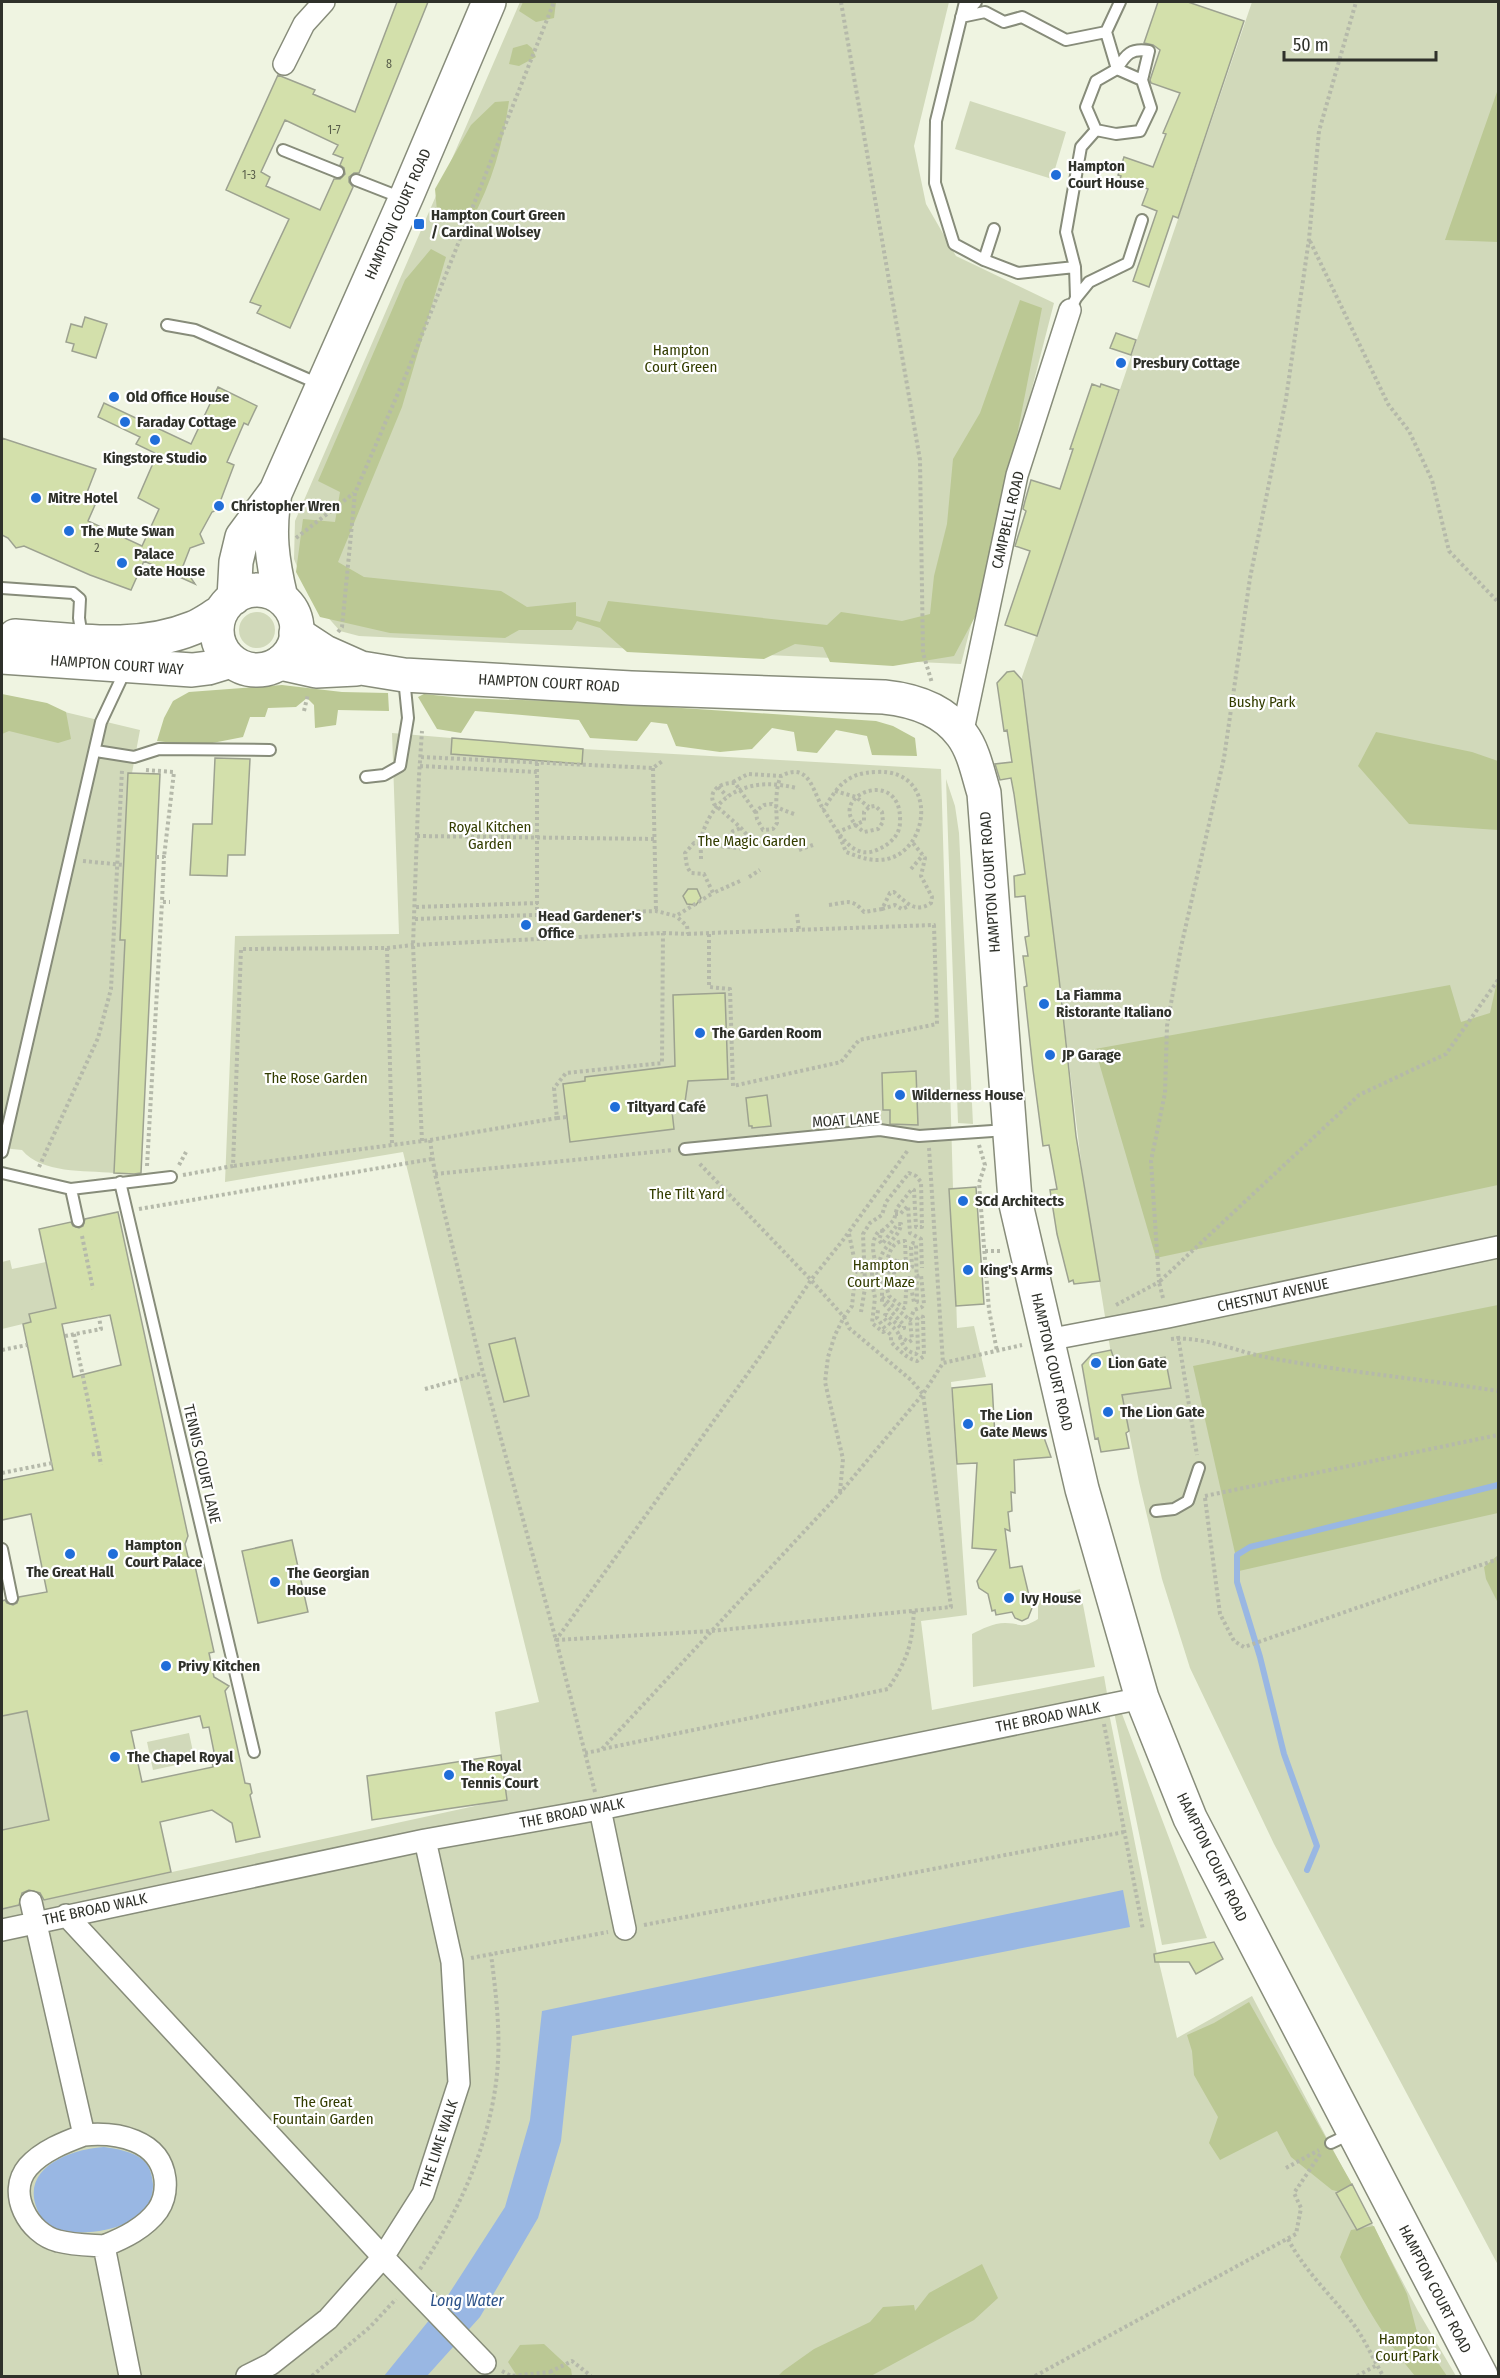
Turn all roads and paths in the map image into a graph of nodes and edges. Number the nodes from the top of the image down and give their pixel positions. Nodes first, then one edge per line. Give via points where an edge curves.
1 (324, 2) edge
2 (489, 2) edge
3 (554, 2) edge
4 (841, 2) edge
5 (965, 2) edge
6 (976, 2) edge
7 (1120, 2) edge
8 (1356, 2) edge
9 (961, 17) junction
10 (1106, 32) junction
11 (284, 64) dead end
12 (1117, 69) junction
13 (1142, 80) junction
14 (1096, 130) junction
15 (283, 150) dead end
16 (338, 172) dead end
17 (356, 180) dead end
18 (405, 199) junction
19 (1142, 220) dead end
20 (993, 228) dead end
21 (1309, 239) junction
22 (984, 260) junction
23 (1075, 267) junction
24 (1073, 304) junction
25 (168, 325) dead end
26 (322, 386) junction
27 (276, 491) junction
28 (355, 493) junction
29 (291, 542) dead end
30 (2, 588) edge
31 (281, 598) junction
32 (1498, 602) edge
33 (228, 605) junction
34 (338, 631) dead end
35 (296, 633) junction
36 (2, 635) edge
37 (82, 640) junction
38 (2, 657) edge
39 (231, 661) junction
40 (280, 663) junction
41 (126, 667) junction
42 (361, 668) junction
43 (404, 675) junction
44 (951, 725) junction
45 (421, 727) dead end
46 (270, 750) dead end
47 (96, 751) junction
48 (421, 756) junction
49 (664, 760) dead end
50 (537, 763) junction
51 (92, 766) junction
52 (420, 766) junction
53 (653, 768) junction
54 (122, 769) junction
55 (132, 769) dead end
56 (143, 770) dead end
57 (537, 772) junction
58 (781, 776) junction
59 (366, 777) dead end
60 (731, 782) junction
61 (718, 787) junction
62 (796, 788) dead end
63 (835, 791) junction
64 (727, 796) junction
65 (856, 797) junction
66 (778, 807) junction
67 (869, 807) junction
68 (823, 810) junction
69 (757, 814) junction
70 (794, 814) dead end
71 (854, 825) junction
72 (741, 828) junction
73 (838, 832) junction
74 (417, 836) junction
75 (538, 837) junction
76 (655, 839) junction
77 (913, 843) junction
78 (813, 845) dead end
79 (733, 848) junction
80 (799, 850) dead end
81 (923, 855) junction
82 (156, 857) dead end
83 (164, 857) junction
84 (701, 859) dead end
85 (68, 860) junction
86 (116, 864) junction
87 (124, 865) dead end
88 (910, 869) dead end
89 (760, 870) dead end
90 (749, 877) dead end
91 (740, 881) dead end
92 (713, 893) junction
93 (162, 902) junction
94 (170, 902) dead end
95 (538, 903) junction
96 (829, 905) dead end
97 (909, 906) junction
98 (416, 907) junction
99 (882, 909) junction
100 (656, 911) junction
101 (537, 914) junction
102 (797, 914) dead end
103 (676, 916) junction
104 (416, 919) junction
105 (800, 930) junction
106 (663, 933) junction
107 (709, 933) junction
108 (688, 934) junction
109 (413, 945) junction
110 (387, 948) junction
111 (1498, 980) edge
112 (567, 1117) dead end
113 (557, 1118) junction
114 (1008, 1130) junction
115 (923, 1136) junction
116 (430, 1140) junction
117 (422, 1141) junction
118 (392, 1144) junction
119 (685, 1149) junction
120 (2, 1152) edge
121 (432, 1159) junction
122 (985, 1165) dead end
123 (233, 1166) junction
124 (2, 1173) edge
125 (435, 1174) junction
126 (171, 1177) joint
127 (146, 1179) junction
128 (33, 1182) junction
129 (120, 1182) junction
130 (71, 1190) junction
131 (127, 1211) junction
132 (895, 1215) junction
133 (78, 1221) dead end
134 (916, 1224) junction
135 (909, 1227) junction
136 (882, 1232) junction
137 (849, 1233) junction
138 (82, 1236) dead end
139 (1498, 1247) edge
140 (1008, 1250) dead end
141 (985, 1251) junction
142 (897, 1258) dead end
143 (880, 1260) dead end
144 (922, 1268) dead end
145 (909, 1270) junction
146 (865, 1271) junction
147 (894, 1272) junction
148 (917, 1276) junction
149 (909, 1278) junction
150 (811, 1280) junction
151 (1158, 1282) junction
152 (872, 1283) junction
153 (865, 1286) junction
154 (895, 1286) dead end
155 (93, 1289) dead end
156 (882, 1297) junction
157 (1114, 1306) dead end
158 (878, 1310) dead end
159 (861, 1312) dead end
160 (99, 1317) dead end
161 (844, 1317) junction
162 (1168, 1317) junction
163 (910, 1320) junction
164 (886, 1330) junction
165 (74, 1334) junction
166 (65, 1336) dead end
167 (898, 1336) junction
168 (1179, 1338) dead end
169 (1038, 1342) junction
170 (27, 1345) dead end
171 (2, 1350) edge
172 (997, 1351) junction
173 (943, 1363) junction
174 (483, 1373) junction
175 (425, 1389) dead end
176 (1498, 1391) edge
177 (923, 1394) junction
178 (1498, 1435) edge
179 (99, 1453) junction
180 (90, 1455) dead end
181 (51, 1463) dead end
182 (101, 1465) dead end
183 (1199, 1468) dead end
184 (2, 1473) edge
185 (840, 1492) junction
186 (1204, 1496) dead end
187 (1156, 1511) dead end
188 (2, 1549) edge
189 (1498, 1559) edge
190 (12, 1598) dead end
191 (914, 1609) junction
192 (711, 1631) junction
193 (556, 1640) junction
194 (1244, 1647) dead end
195 (1142, 1698) junction
196 (1101, 1706) junction
197 (602, 1750) junction
198 (254, 1752) dead end
199 (585, 1753) junction
200 (592, 1779) dead end
201 (600, 1809) junction
202 (1124, 1832) junction
203 (424, 1840) junction
204 (33, 1912) junction
205 (66, 1915) junction
206 (625, 1929) junction
207 (1143, 1930) dead end
208 (3, 1933) edge
209 (452, 1962) junction
210 (84, 2135) junction
211 (1337, 2140) junction
212 (1286, 2168) dead end
213 (1288, 2239) junction
214 (104, 2246) junction
215 (383, 2257) junction
216 (485, 2363) joint
217 (1377, 2366) junction
218 (550, 2372) junction
219 (130, 2376) edge
220 (247, 2376) edge
221 (511, 2376) edge
222 (554, 2376) edge
223 (591, 2376) edge
224 (1035, 2376) edge
225 (1357, 2376) edge
226 (1383, 2376) edge
227 (1481, 2376) edge

1 - 11 street via 304,24
2 - 18 main road, HAMPTON COURT ROAD
3 - 28 path
4 - 44 path via 920,460 923,653
5 - 9 lane
6 - 9 lane
7 - 10 lane
8 - 21 path via 1319,131
9 - 10 lane via 985,12 1004,22 1022,17 1066,40
9 - 22 lane via 936,121 934,183 954,244
10 - 12 lane
12 - 13 lane
12 - 13 lane via 1126,54 1137,49 1149,51
12 - 14 lane via 1096,81 1086,107
13 - 14 lane via 1151,108 1140,130 1116,134
14 - 23 lane via 1082,147 1066,232
15 - 16 lane
17 - 18 lane
18 - 26 main road, HAMPTON COURT ROAD
19 - 24 lane via 1128,264 1089,282
20 - 22 lane
21 - 32 path via 1388,404 1409,431 1432,480 1449,551
21 - 151 path via 1286,399 1250,578 1224,758 1167,1026 1165,1093 1150,1161
22 - 23 lane via 1018,273
23 - 24 lane
24 - 44 street, CAMPBELL ROAD via 1017,475
25 - 26 lane via 195,330
26 - 27 main road, HAMPTON COURT ROAD
27 - 31 main road, HAMPTON COURT ROAD via 270,522 273,567
27 - 33 main road, HAMPTON COURT ROAD via 242,537
28 - 29 path
28 - 34 path via 342,627
30 - 37 lane via 73,592 80,599
31 - 33 main road via 261,591 247,592
31 - 35 main road via 293,614
33 - 37 main road, HAMPTON COURT WAY via 195,627 164,638 136,642
33 - 39 main road via 217,632
35 - 40 main road via 290,653
35 - 42 main road, HAMPTON COURT ROAD
36 - 37 main road, HAMPTON COURT WAY
38 - 41 main road, HAMPTON COURT WAY
39 - 40 main road via 251,670
39 - 41 main road, HAMPTON COURT WAY via 192,670
40 - 42 main road, HAMPTON COURT ROAD via 316,671
41 - 47 lane via 101,722
42 - 43 main road, HAMPTON COURT ROAD
43 - 44 main road, HAMPTON COURT ROAD via 884,697 922,705
43 - 59 lane via 408,718 400,766 384,775
44 - 114 main road, HAMPTON COURT ROAD via 975,762 984,793
45 - 48 path
46 - 47 lane via 159,749 134,757
47 - 51 lane
48 - 50 path
48 - 52 path
49 - 53 path
50 - 53 path
50 - 57 path
51 - 54 path
51 - 85 lane
52 - 57 path
52 - 74 path
53 - 76 path
54 - 55 path
54 - 86 path
56 - 83 path via 174,772
57 - 75 path
58 - 60 path via 748,774
58 - 66 path
58 - 68 path via 804,774
60 - 61 path
60 - 69 path
61 - 64 path
61 - 72 path via 711,799
62 - 64 path, bridge via 764,783 746,786
63 - 65 path
63 - 68 path
63 - 77 path via 853,775 888,771 902,774 922,804
64 - 84 path, bridge via 712,814 701,837
65 - 67 path
65 - 71 path via 851,807
65 - 73 path via 869,789 890,795 900,812 897,834 874,852 858,851
66 - 69 path via 764,805
66 - 69 path via 773,829 763,830
66 - 70 path
67 - 71 path via 864,812 864,821
67 - 71 path via 875,806 882,812 883,822 878,829 864,832
68 - 73 path
71 - 73 path
72 - 79 path via 729,838
72 - 79 path via 755,844 746,849
73 - 77 path via 846,852 879,860 896,855
74 - 75 path
74 - 98 path
75 - 76 path
75 - 95 path
76 - 100 path
77 - 81 path
78 - 80 path
79 - 92 path via 694,843 686,853 691,873 704,874
81 - 88 path
81 - 97 path via 921,876 932,897 931,903
82 - 83 path
83 - 93 path
85 - 86 path
85 - 120 lane
86 - 87 path
86 - 128 path via 114,958 106,1014
89 - 90 path
91 - 92 path
92 - 103 path
93 - 94 path
93 - 127 path
95 - 98 path
95 - 101 path
96 - 99 path via 847,901 856,903 864,912
97 - 99 path
97 - 99 path via 890,892
98 - 104 path
100 - 101 path
100 - 103 path
101 - 104 path
102 - 105 path
103 - 108 path via 687,926
104 - 109 path
105 - 107 path
105 - 107 path via 934,924 938,1024 859,1040 841,1062 733,1086 730,989 709,987
106 - 108 path
106 - 109 path
106 - 113 path via 662,1063 566,1073 554,1088
107 - 108 path
109 - 110 path
109 - 117 path
110 - 118 path
110 - 123 path via 241,949
111 - 151 path via 1446,1054 1359,1095
112 - 113 path
113 - 116 path
114 - 115 lane, MOAT LANE
114 - 169 main road, HAMPTON COURT ROAD
115 - 119 lane, MOAT LANE via 880,1130
115 - 137 path
115 - 173 path
116 - 117 path
116 - 121 path
117 - 118 path
118 - 123 path
119 - 125 path
119 - 150 path
121 - 125 path
121 - 131 path
122 - 141 path via 979,1183
123 - 126 path
124 - 128 lane
125 - 174 path
126 - 127 lane
127 - 129 lane
128 - 130 lane
129 - 130 lane
129 - 131 lane, TENNIS COURT LANE
130 - 133 lane
131 - 198 lane, TENNIS COURT LANE
132 - 134 path via 912,1189
132 - 135 path via 908,1206
132 - 136 path
134 - 135 path
134 - 146 path via 922,1227 921,1182 909,1173 886,1202 882,1215 863,1234
135 - 144 path via 911,1236 921,1239
136 - 143 path via 882,1244 902,1224
136 - 145 path via 873,1243 877,1267 885,1267 891,1248 903,1240
137 - 146 path via 857,1272
137 - 150 path
138 - 155 path
139 - 162 street, CHESTNUT AVENUE
140 - 141 path
141 - 172 path
142 - 147 path
145 - 148 path via 914,1243
145 - 149 path
146 - 153 path
147 - 152 path via 872,1273
147 - 154 path
148 - 149 path via 917,1302
148 - 163 path via 921,1275 924,1304 914,1310
149 - 156 path via 904,1308 889,1296 885,1282
150 - 161 path
150 - 193 path
151 - 157 path
151 - 162 path
152 - 153 path
152 - 164 path via 872,1323 883,1332
153 - 159 path
153 - 161 path via 854,1287 852,1306
156 - 163 path
156 - 167 path via 882,1302 904,1325 902,1328 885,1315
158 - 164 path via 877,1318
160 - 165 path via 101,1329
161 - 177 path via 849,1328
161 - 185 path via 828,1357 825,1382 843,1459
162 - 169 street, CHESTNUT AVENUE
163 - 167 path via 912,1340
164 - 167 path via 891,1342 912,1360 924,1356 923,1317 917,1319 916,1354
165 - 166 path
165 - 179 path
168 - 176 path via 1266,1358
169 - 172 path
169 - 195 main road, HAMPTON COURT ROAD
170 - 171 path
172 - 173 path
173 - 177 path
174 - 175 path
174 - 193 path
177 - 185 path
177 - 191 path via 951,1607
178 - 186 path
179 - 180 path
179 - 182 path
181 - 184 path
183 - 187 lane via 1188,1502
185 - 192 path
188 - 190 lane
189 - 194 path
191 - 192 path
191 - 197 path via 913,1641 888,1689
192 - 193 path
192 - 197 path
193 - 199 path
195 - 196 street, THE BROAD WALK
195 - 211 main road, HAMPTON COURT ROAD via 1190,1818
196 - 201 street, THE BROAD WALK
196 - 202 path
197 - 199 path
199 - 200 path
201 - 203 street, THE BROAD WALK
201 - 206 street
202 - 206 path
202 - 207 path
203 - 205 street, THE BROAD WALK
203 - 209 street, THE LIME WALK
204 - 205 street, THE BROAD WALK
204 - 208 street, THE BROAD WALK
204 - 210 street
205 - 215 street
206 - 209 path
209 - 215 street, THE LIME WALK via 459,2083 423,2194
210 - 214 street via 104,2133 139,2142 157,2157 163,2170 165,2193 159,2209 146,2224
210 - 214 street via 62,2143 28,2167 21,2179 22,2207 40,2232 57,2241
211 - 212 path
211 - 213 path via 1294,2193 1301,2208 1296,2234
211 - 227 main road, HAMPTON COURT ROAD
213 - 217 path via 1303,2264 1364,2339
213 - 224 path
214 - 219 street
215 - 216 street
215 - 220 street, THE LIME WALK via 328,2319 271,2364
216 - 221 path
217 - 225 path
217 - 226 path
218 - 221 path
218 - 222 path
218 - 223 path via 572,2361

